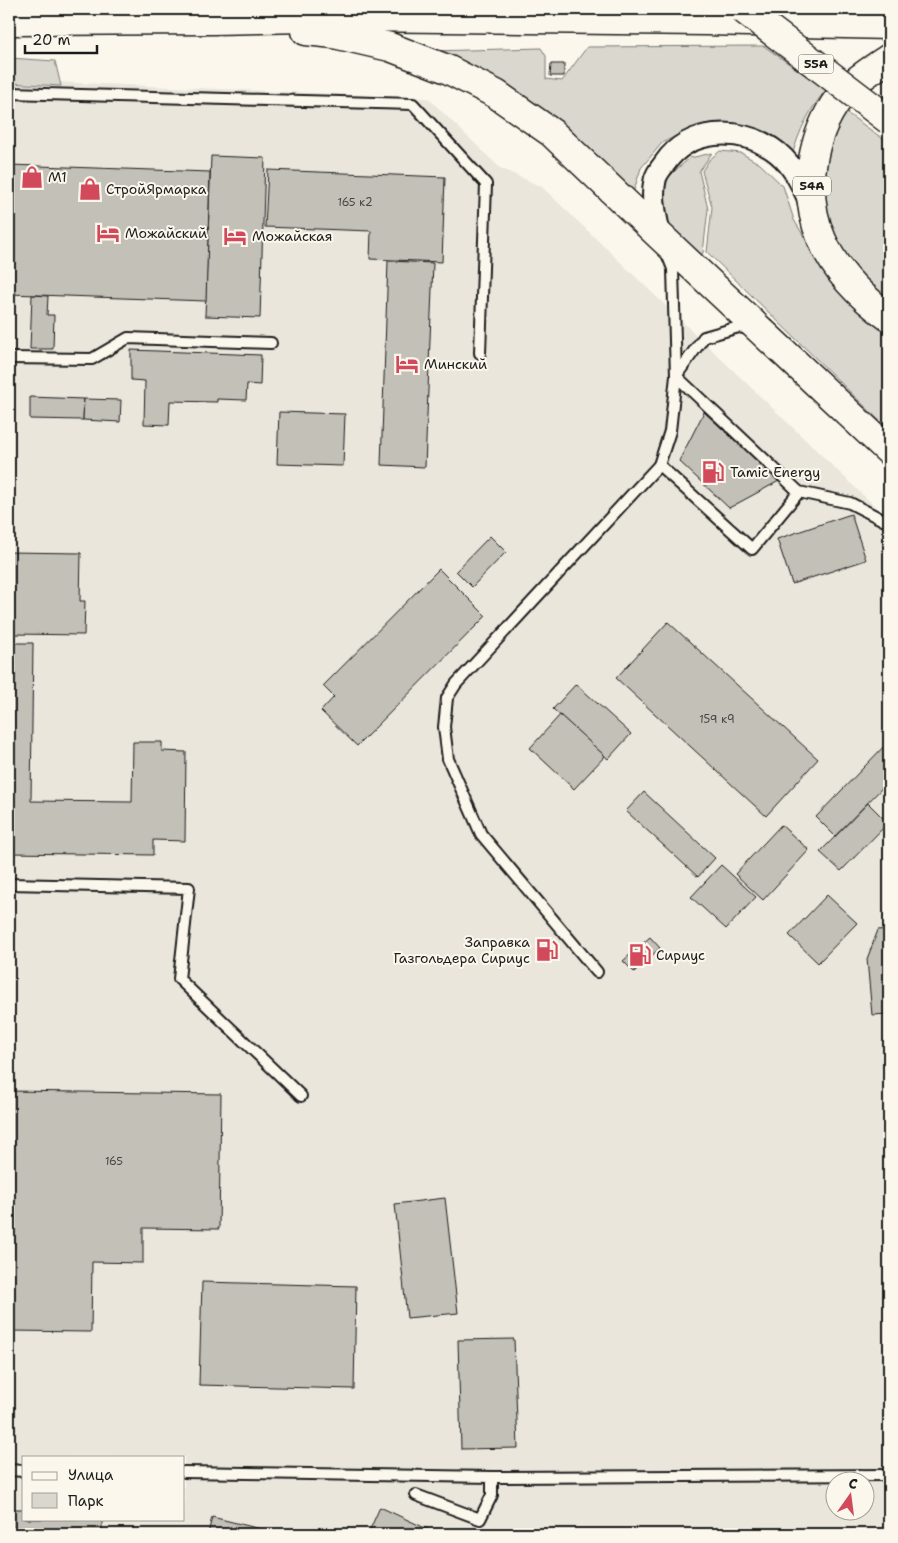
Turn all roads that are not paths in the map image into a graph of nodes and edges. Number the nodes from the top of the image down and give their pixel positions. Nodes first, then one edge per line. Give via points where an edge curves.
1 (743, 9) edge
2 (213, 20) junction
3 (9, 21) edge
4 (889, 25) edge
5 (889, 58) edge
6 (9, 94) edge
7 (889, 120) edge
8 (813, 210) junction
9 (660, 236) junction
10 (889, 318) edge
11 (762, 333) junction
12 (271, 343) dead end
13 (480, 353) dead end
14 (9, 358) edge
15 (676, 376) junction
16 (889, 451) edge
17 (659, 465) junction
18 (800, 492) junction
19 (889, 522) edge
20 (9, 884) edge
21 (597, 972) dead end
22 (301, 1096) dead end
23 (9, 1470) edge
24 (22, 1470) edge
25 (185, 1472) edge
26 (889, 1475) edge
27 (492, 1477) junction
28 (416, 1495) dead end

1 - 7 main road, 55А, bridge
2 - 3 main road
2 - 4 main road via 349,17
2 - 9 main road via 334,34 390,46 447,69 496,94 552,133
5 - 8 main road, 54А via 861,76 835,104 817,139 811,168
6 - 13 lane via 412,104 486,184
8 - 9 street via 797,173 772,149 749,137 725,133 684,144 668,158 656,177 654,210
8 - 10 main road, 54А via 822,240 840,270 860,294
9 - 11 main road
9 - 15 lane via 673,269
11 - 15 lane via 739,327 704,337
11 - 16 main road
12 - 14 lane via 128,338 92,359
15 - 17 lane via 670,431
15 - 18 lane
17 - 18 lane via 752,550
17 - 21 lane via 456,684 447,698 444,727 448,759 481,834
18 - 19 lane via 850,503
20 - 22 lane via 189,888 179,979
23 - 24 lane
25 - 27 lane
26 - 27 lane
27 - 28 lane via 492,1495 480,1519

